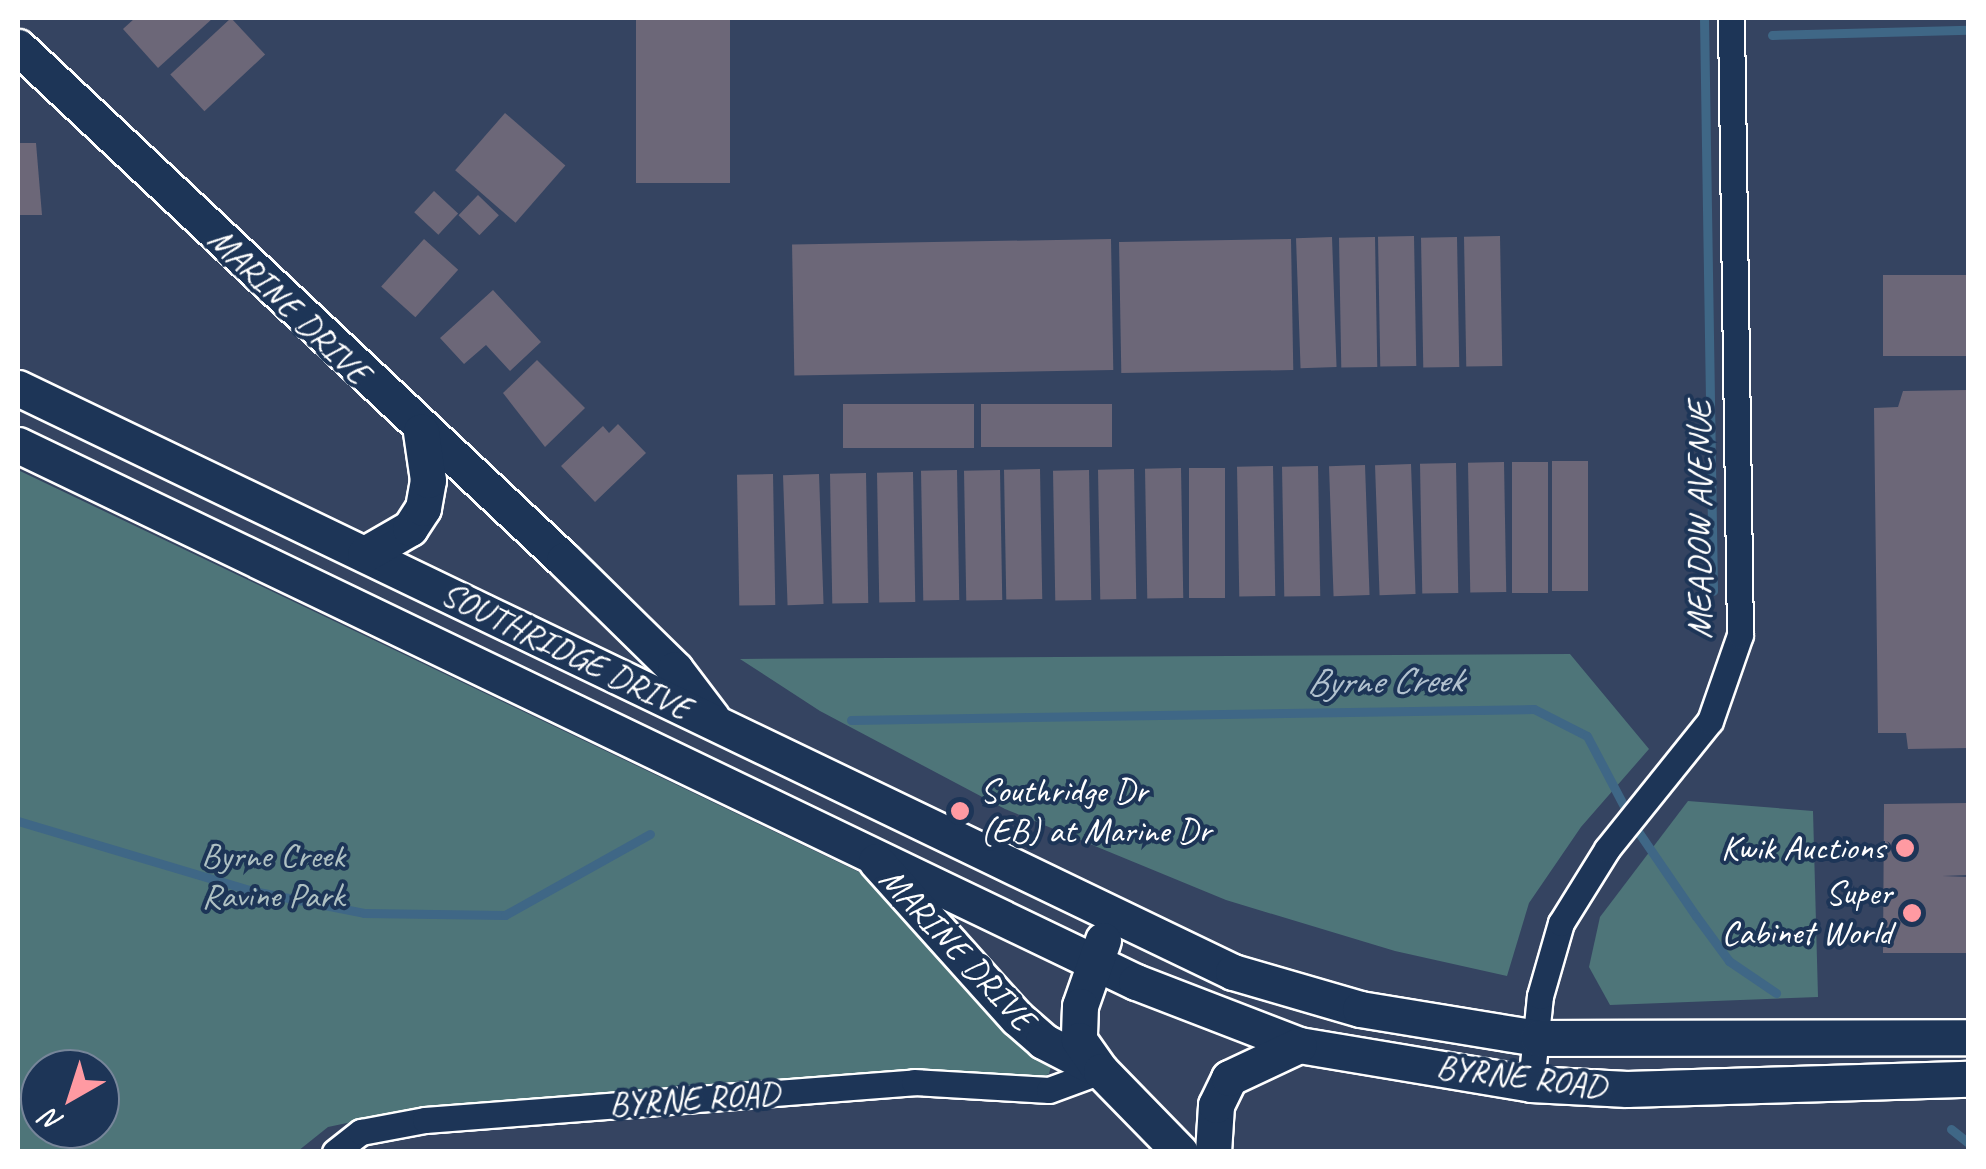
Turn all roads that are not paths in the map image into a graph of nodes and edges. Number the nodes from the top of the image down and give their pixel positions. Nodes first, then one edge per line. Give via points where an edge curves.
1 (1731, 18) edge
2 (18, 48) edge
3 (18, 388) edge
4 (421, 432) junction
5 (18, 446) edge
6 (365, 554) junction
7 (716, 723) junction
8 (869, 852) junction
9 (1114, 916) junction
10 (1093, 960) junction
11 (1968, 1037) edge
12 (1538, 1038) junction
13 (1299, 1044) junction
14 (1100, 1071) junction
15 (1968, 1079) edge
16 (1531, 1084) junction
17 (341, 1146) edge
18 (1180, 1152) edge
19 (1212, 1152) edge

1 - 12 street, MEADOW AVENUE via 1740,634 1724,698 1607,849 1561,922 1540,996
2 - 4 main road, MARINE DRIVE
3 - 6 main road, SOUTHRIDGE DRIVE
4 - 6 main road via 428,480 423,508 410,528
4 - 7 main road, MARINE DRIVE via 675,669
5 - 8 main road, SOUTHRIDGE DRIVE
6 - 7 main road, SOUTHRIDGE DRIVE
7 - 9 main road, SOUTHRIDGE DRIVE
8 - 10 main road, SOUTHRIDGE DRIVE
8 - 14 main road, MARINE DRIVE via 928,926 1017,1018
9 - 10 main road, MARINE DRIVE
9 - 12 main road, BYRNE ROAD via 1233,972 1360,1009
10 - 13 main road, BYRNE ROAD
10 - 14 main road, MARINE DRIVE via 1080,1006 1080,1040
11 - 12 main road, BYRNE ROAD
12 - 16 street, MEADOW AVENUE
13 - 16 main road, BYRNE ROAD
13 - 19 main road via 1229,1078 1216,1105
14 - 17 street, BYRNE ROAD via 1050,1090 914,1082 425,1120
14 - 18 main road, MARINE DRIVE
15 - 16 main road, BYRNE ROAD via 1627,1089

